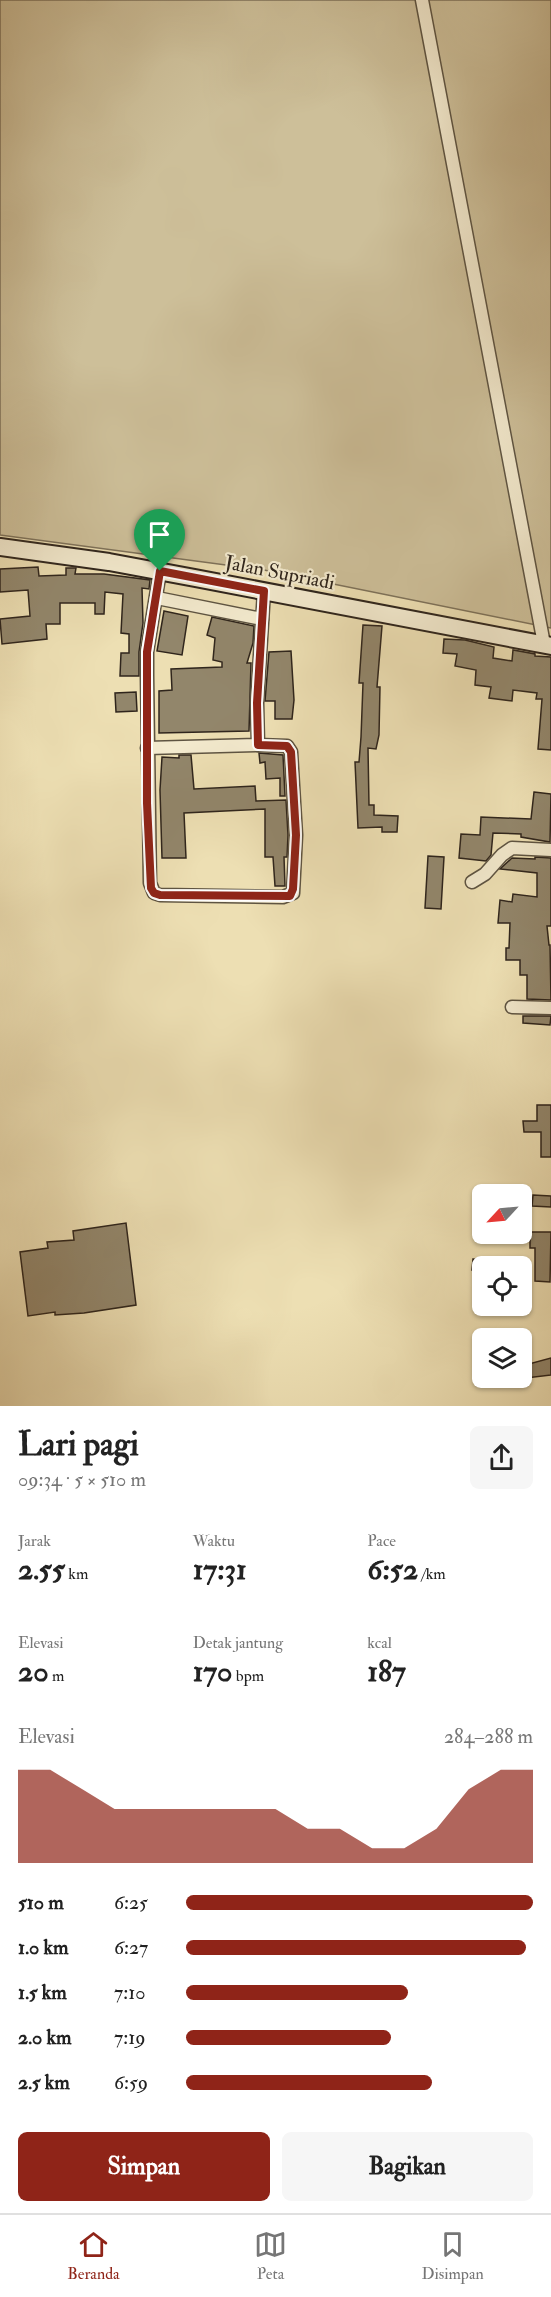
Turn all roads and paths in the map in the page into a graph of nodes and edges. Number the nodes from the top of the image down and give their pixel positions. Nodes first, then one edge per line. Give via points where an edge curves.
1 (422, 0) edge
2 (0, 547) edge
3 (160, 571) junction
4 (264, 591) junction
5 (157, 598) junction
6 (261, 619) junction
7 (548, 645) edge
8 (258, 745) junction
9 (147, 748) junction
10 (551, 850) edge
11 (472, 882) dead end
12 (512, 1007) dead end
13 (551, 1008) edge

1 - 7 street
2 - 3 main road, Jalan Supriadi
3 - 4 main road, Jalan Supriadi
3 - 5 street
4 - 6 street
4 - 7 main road, Jalan Supriadi
5 - 6 street
5 - 9 street via 147,652
6 - 8 street
8 - 9 street
8 - 9 street via 287,746 291,752 296,835 293,889 287,897 154,893 150,883
10 - 11 street via 512,848
12 - 13 street

